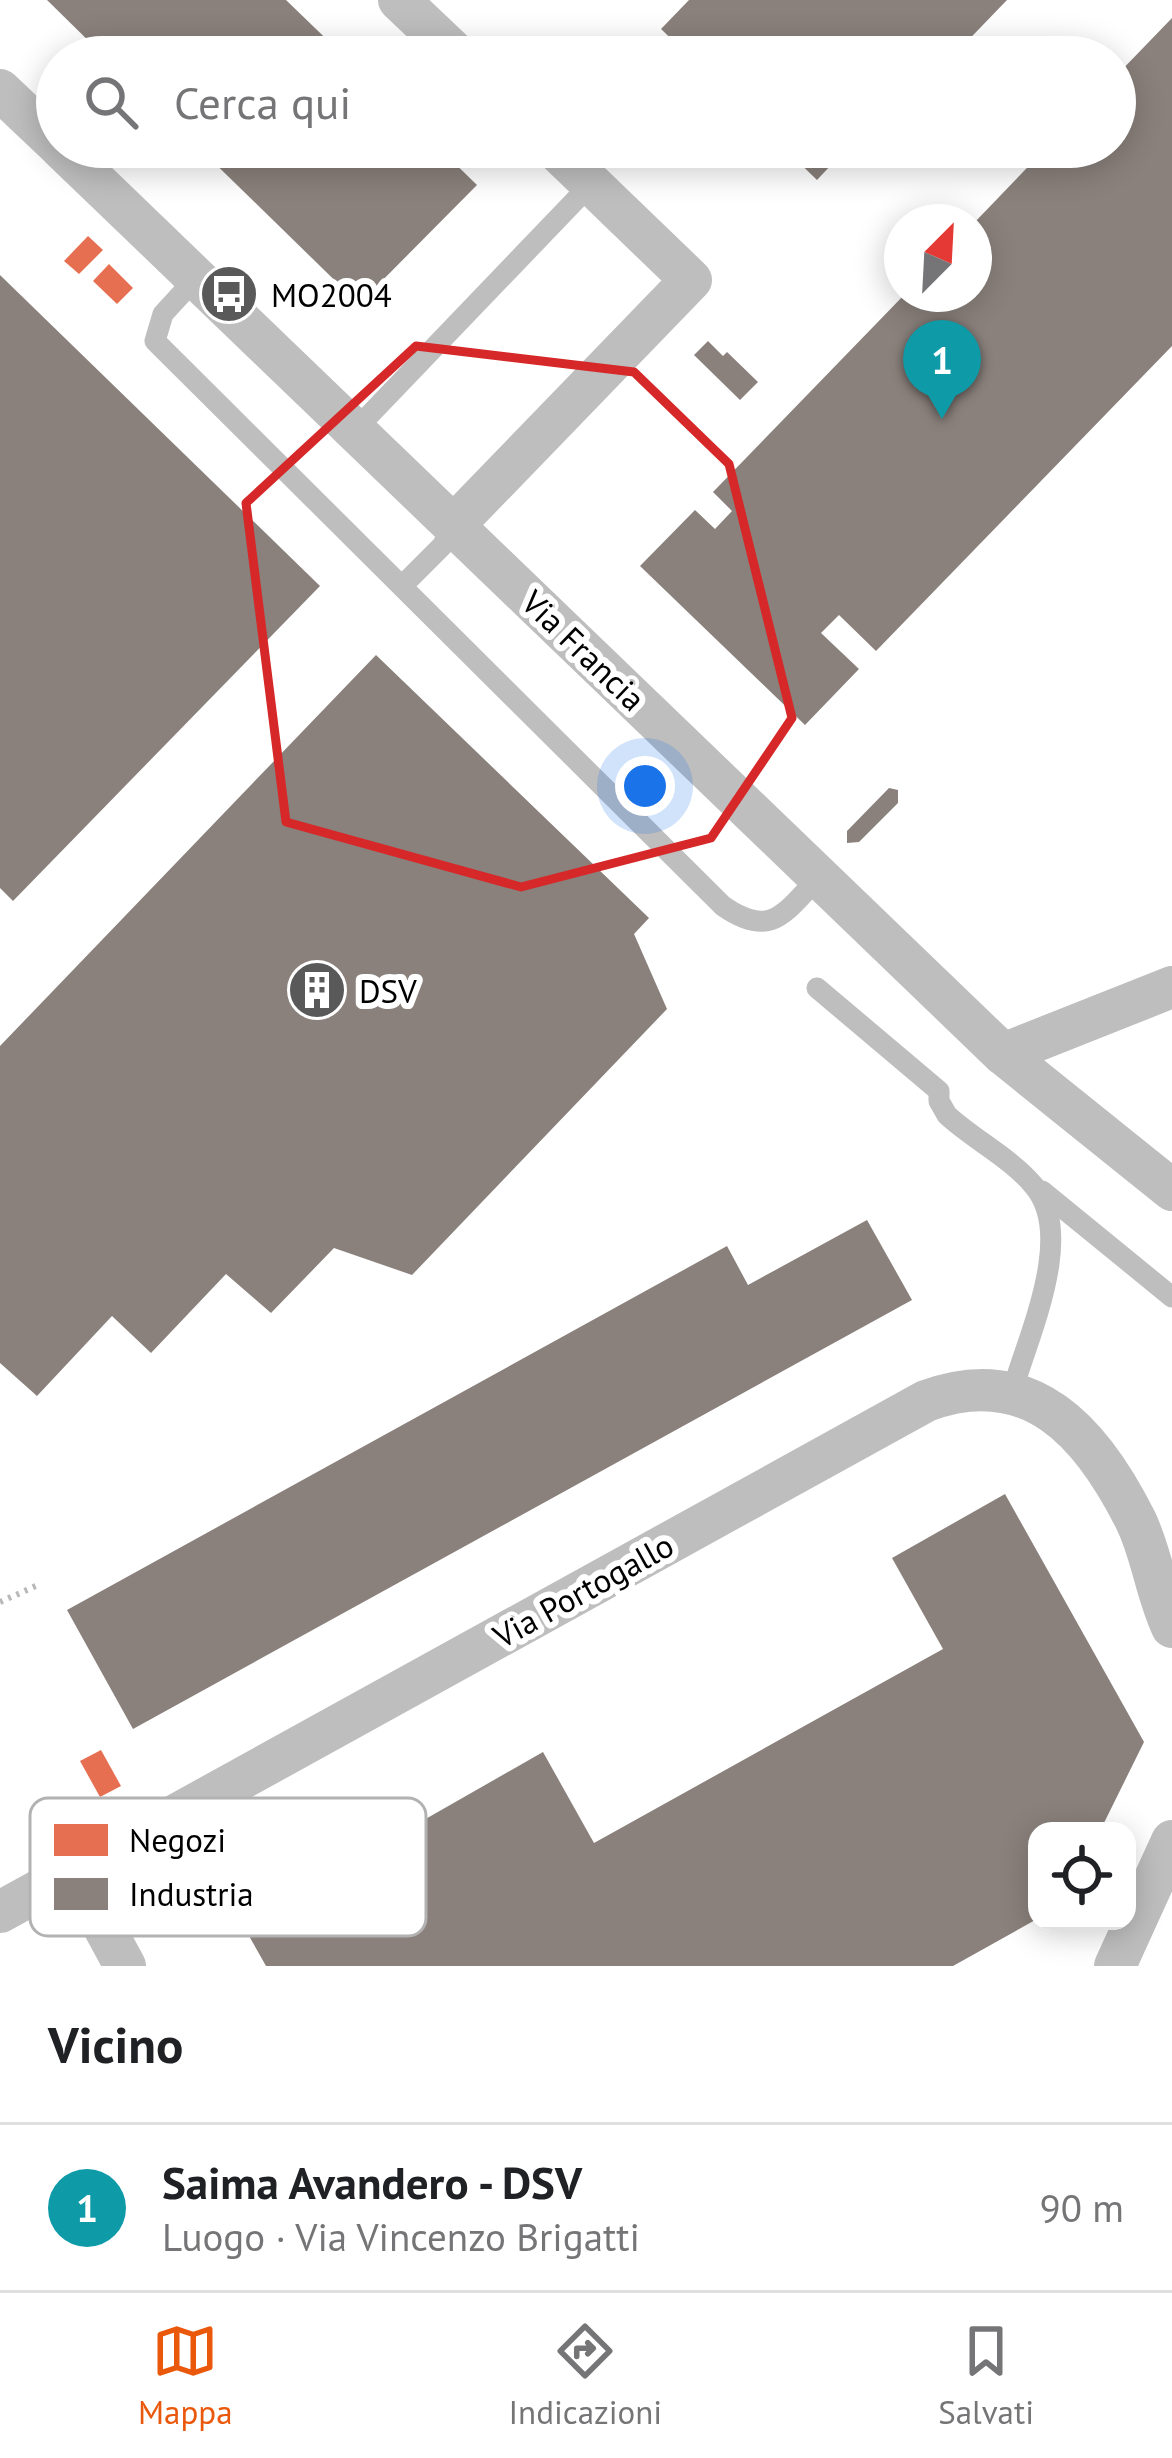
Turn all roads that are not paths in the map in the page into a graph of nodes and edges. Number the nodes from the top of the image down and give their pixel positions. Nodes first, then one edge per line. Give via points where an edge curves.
1 (399, 0) edge
2 (437, 36) edge
3 (0, 90) edge
4 (36, 125) edge
5 (81, 168) edge
6 (575, 168) edge
7 (591, 184) junction
8 (196, 278) junction
9 (355, 430) junction
10 (454, 525) junction
11 (402, 586) junction
12 (819, 877) junction
13 (1172, 987) edge
14 (818, 988) dead end
15 (1004, 1054) junction
16 (1033, 1184) junction
17 (1172, 1190) edge
18 (1172, 1297) edge
19 (1012, 1392) junction
20 (1155, 1528) edge
21 (1168, 1612) edge
22 (208, 1798) edge
23 (1172, 1841) edge
24 (30, 1896) edge
25 (0, 1912) edge
26 (109, 1936) edge
27 (125, 1966) edge
28 (1115, 1966) edge

1 - 2 street
3 - 4 street, Via Francia
5 - 8 street, Via Francia
6 - 7 street
7 - 9 lane
7 - 10 street via 692,280
8 - 9 street, Via Francia
8 - 11 lane via 163,314 155,341
9 - 10 street, Via Francia
10 - 11 lane
10 - 12 street, Via Francia
11 - 12 lane via 723,906 767,922
12 - 15 street, Via Francia
13 - 15 street
14 - 16 lane via 939,1091 959,1126
15 - 17 street, Via Francia
16 - 18 lane
16 - 19 lane via 1051,1214 1053,1239
19 - 20 street, Via Portogallo via 1082,1435
19 - 22 street, Via Portogallo via 973,1389 926,1401
20 - 21 street, Via Portogallo
23 - 28 street
24 - 25 street, Via Portogallo
26 - 27 street

